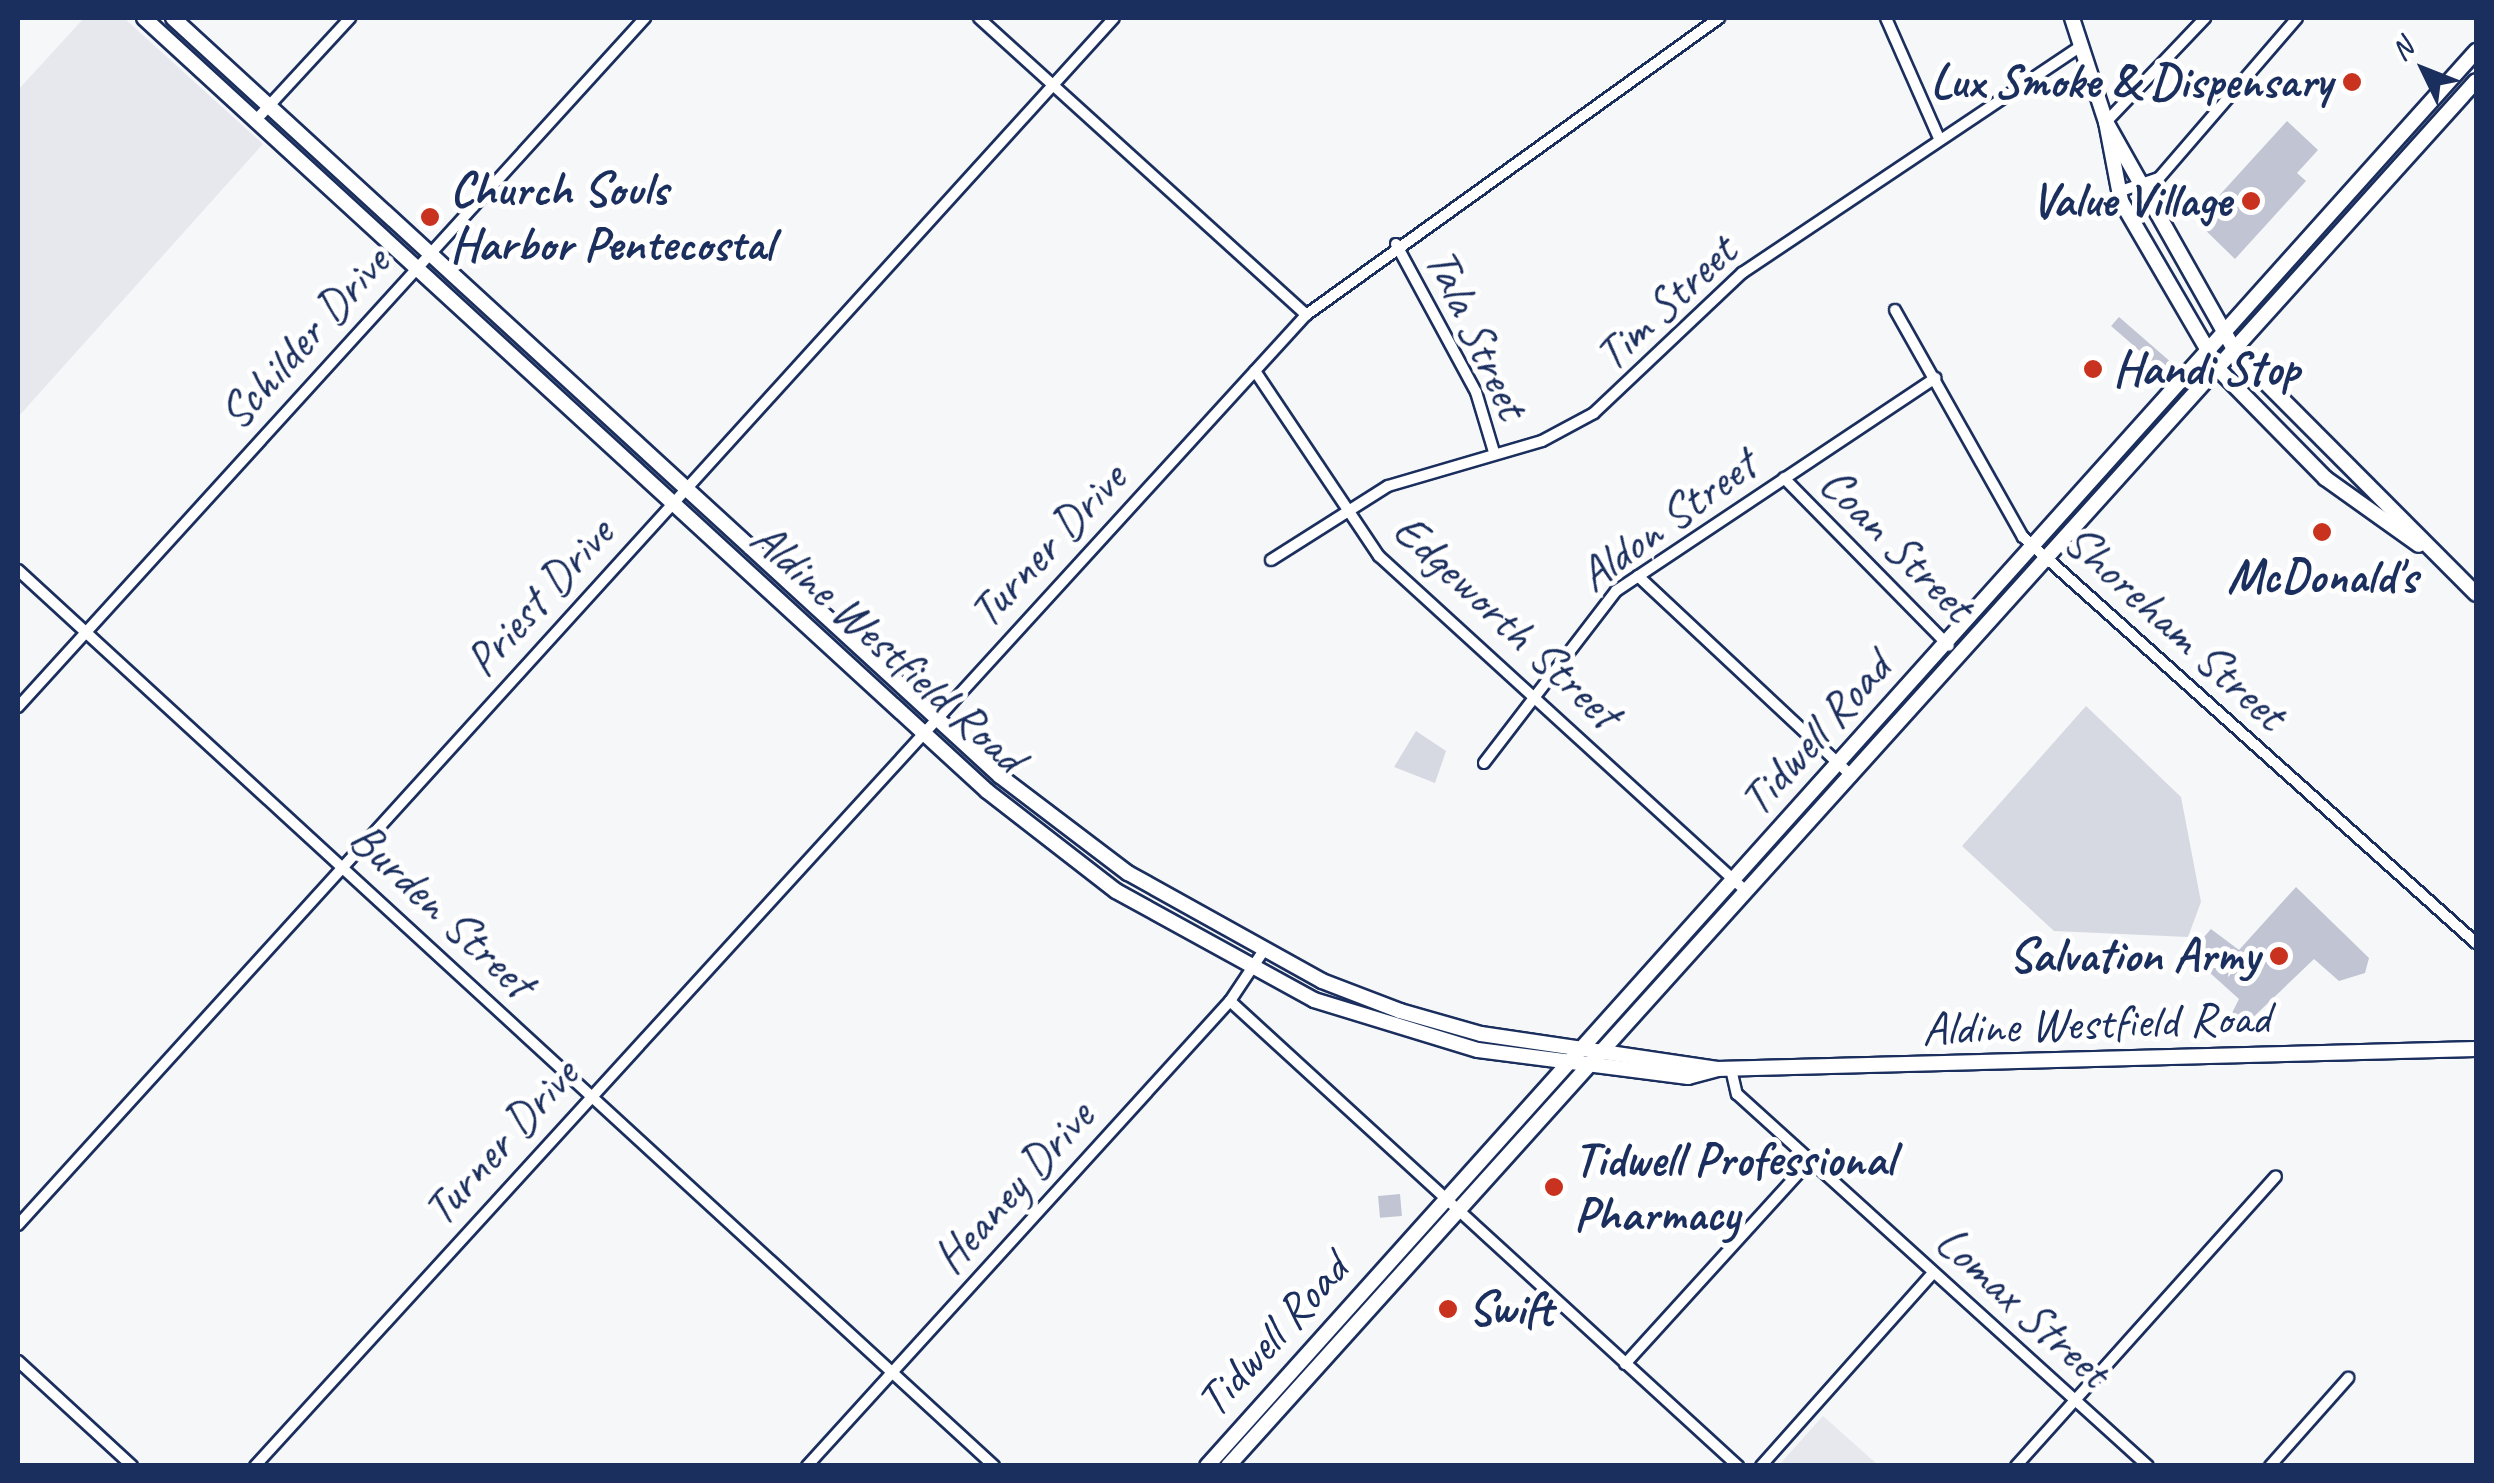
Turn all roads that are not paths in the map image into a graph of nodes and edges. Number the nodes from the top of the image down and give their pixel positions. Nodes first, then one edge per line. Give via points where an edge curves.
1 (144, 18) edge
2 (172, 18) edge
3 (350, 18) edge
4 (645, 18) edge
5 (980, 18) edge
6 (1114, 18) edge
7 (1718, 18) edge
8 (1886, 18) edge
9 (2072, 18) edge
10 (2204, 18) edge
11 (2297, 18) edge
12 (192, 35) junction
13 (2082, 45) junction
14 (179, 50) junction
15 (2476, 50) edge
16 (2452, 78) junction
17 (1050, 86) junction
18 (2472, 86) edge
19 (269, 106) junction
20 (256, 120) junction
21 (2106, 122) junction
22 (1938, 138) junction
23 (2369, 172) junction
24 (2384, 185) junction
25 (2143, 186) junction
26 (2118, 192) junction
27 (2308, 241) junction
28 (1396, 244) junction
29 (428, 252) junction
30 (2323, 254) junction
31 (416, 267) junction
32 (1895, 310) dead end
33 (1306, 314) junction
34 (2225, 335) junction
35 (2209, 353) junction
36 (2236, 353) junction
37 (555, 369) junction
38 (2220, 370) junction
39 (1255, 371) junction
40 (1935, 378) junction
41 (542, 383) junction
42 (1494, 452) junction
43 (1784, 478) junction
44 (685, 488) junction
45 (672, 502) junction
46 (1346, 507) junction
47 (2034, 548) junction
48 (2432, 553) junction
49 (1270, 560) dead end
50 (2049, 563) junction
51 (18, 570) edge
52 (1638, 576) junction
53 (2476, 594) edge
54 (808, 599) junction
55 (795, 613) junction
56 (86, 631) junction
57 (1947, 644) junction
58 (1961, 658) junction
59 (1539, 701) junction
60 (18, 707) edge
61 (936, 717) junction
62 (922, 732) junction
63 (1484, 763) dead end
64 (1839, 763) junction
65 (1852, 776) junction
66 (342, 866) junction
67 (1734, 879) junction
68 (1748, 892) junction
69 (2476, 943) edge
70 (1264, 950) junction
71 (1252, 967) junction
72 (1230, 1001) junction
73 (1400, 1011) junction
74 (1395, 1028) junction
75 (2476, 1049) edge
76 (1581, 1051) junction
77 (1603, 1055) junction
78 (1568, 1065) junction
79 (1590, 1069) junction
80 (1724, 1069) junction
81 (590, 1094) junction
82 (1809, 1162) junction
83 (2276, 1176) dead end
84 (1445, 1198) junction
85 (1460, 1212) junction
86 (18, 1225) edge
87 (1933, 1273) junction
88 (1346, 1309) junction
89 (1360, 1326) junction
90 (18, 1361) edge
91 (1625, 1364) junction
92 (892, 1371) junction
93 (2348, 1378) dead end
94 (2075, 1400) junction
95 (1219, 1451) junction
96 (1230, 1463) edge
97 (132, 1466) edge
98 (256, 1466) edge
99 (808, 1466) edge
100 (994, 1466) edge
101 (1207, 1466) edge
102 (1738, 1466) edge
103 (1761, 1466) edge
104 (2016, 1466) edge
105 (2148, 1466) edge
106 (2270, 1466) edge

1 - 14 main road, Aldine Westfield Road
2 - 12 main road, Aldine Westfield Road
3 - 19 street
4 - 29 street, Schilder Drive
5 - 17 street
6 - 17 street, Priest Drive
7 - 28 street, Turner Drive
8 - 22 street
9 - 13 main road
10 - 21 street
11 - 25 street via 2223,109
12 - 14 main road
12 - 19 main road, Aldine Westfield Road
13 - 21 main road
13 - 22 street, Tim Street
14 - 20 main road, Aldine Westfield Road
15 - 16 main road, Tidwell Road
16 - 18 main road
16 - 23 main road, Tidwell Road
17 - 33 street
17 - 44 street, Priest Drive
18 - 24 main road, Tidwell Road
19 - 20 street
19 - 29 main road, Aldine Westfield Road
20 - 31 main road, Aldine Westfield Road
21 - 25 main road
21 - 26 main road
22 - 42 street, Tim Street via 1726,286 1594,413
23 - 24 main road
23 - 27 main road, Tidwell Road
24 - 30 main road, Tidwell Road
25 - 26 street
25 - 34 main road
26 - 35 main road
27 - 30 main road
27 - 34 main road, Tidwell Road
28 - 33 street, Turner Drive
28 - 42 street, Tala Street via 1476,392
29 - 31 street, Schilder Drive
29 - 37 main road, Aldine Westfield Road
30 - 36 main road, Tidwell Road
31 - 41 main road, Aldine Westfield Road
31 - 56 street, Schilder Drive
32 - 40 street, Shoreham Street
33 - 39 street, Turner Drive
34 - 35 main road, Tidwell Road
34 - 36 main road
35 - 38 main road
35 - 47 main road, Tidwell Road
36 - 38 main road, Tidwell Road
36 - 48 main road
37 - 41 main road
37 - 44 main road, Aldine Westfield Road
38 - 48 main road via 2325,478
38 - 50 main road, Tidwell Road
39 - 46 street, Edgeworth Street
39 - 61 street, Turner Drive
40 - 43 street, Aldon Street
40 - 47 street, Shoreham Street via 2002,510
41 - 45 main road, Aldine Westfield Road
42 - 46 street, Tim Street via 1419,472
43 - 52 street, Aldon Street
43 - 57 street, Coan Street
44 - 45 street, Priest Drive
44 - 54 main road, Aldine Westfield Road
45 - 55 main road, Aldine Westfield Road
45 - 66 street, Priest Drive
46 - 49 street, Tim Street
46 - 59 street, Edgeworth Street via 1379,556
47 - 50 street, Shoreham Street
47 - 57 main road, Tidwell Road
48 - 53 main road
50 - 58 main road, Tidwell Road
50 - 69 street, Shoreham Street
51 - 56 street, Burden Street
52 - 59 street, Aldon Street via 1582,626
52 - 64 street
54 - 55 main road
54 - 61 main road, Aldine Westfield Road
55 - 62 main road, Aldine Westfield Road
56 - 60 street, Schilder Drive
56 - 66 street, Burden Street
57 - 58 street, Coan Street
57 - 64 main road, Tidwell Road
58 - 65 main road, Tidwell Road
59 - 63 street, Aldon Street
59 - 67 street, Edgeworth Street
61 - 62 street, Turner Drive
61 - 70 main road, Aldine Westfield Road via 1114,864
62 - 71 main road, Aldine Westfield Road via 1088,871
62 - 81 street, Turner Drive
64 - 65 street
64 - 67 main road, Tidwell Road
65 - 68 main road, Tidwell Road
66 - 81 street, Burden Street
66 - 86 street, Priest Drive
67 - 68 street, Edgeworth Street
67 - 76 main road, Tidwell Road
68 - 77 main road, Tidwell Road
70 - 71 street, Heaney Drive
70 - 73 main road, Aldine Westfield Road
71 - 72 street, Heaney Drive
71 - 74 main road, Aldine Westfield Road
72 - 84 street
72 - 92 street, Heaney Drive
73 - 74 main road
73 - 76 main road, Aldine Westfield Road
74 - 78 main road, Aldine Westfield Road
75 - 80 main road, Aldine Westfield Road
76 - 77 main road, Aldine Westfield Road
76 - 78 main road, Tidwell Road
77 - 79 main road, Tidwell Road
77 - 80 main road, Aldine Westfield Road
78 - 79 main road, Aldine Westfield Road
78 - 84 main road, Tidwell Road
79 - 80 main road, Aldine Westfield Road via 1688,1077
79 - 85 main road, Tidwell Road
80 - 82 street, Lomax Street via 1738,1094
81 - 92 street, Burden Street
81 - 98 street, Turner Drive
82 - 87 street, Lomax Street
82 - 91 street
83 - 94 street
84 - 85 street
84 - 88 main road, Tidwell Road
85 - 89 main road, Tidwell Road
85 - 91 street
87 - 94 street, Lomax Street
87 - 103 street
88 - 89 main road
88 - 95 main road, Tidwell Road
89 - 96 main road, Tidwell Road
90 - 97 street
91 - 102 street
92 - 99 street, Heaney Drive
92 - 100 street, Burden Street
93 - 106 street
94 - 104 street
94 - 105 street, Lomax Street
95 - 96 main road
95 - 101 main road, Tidwell Road

